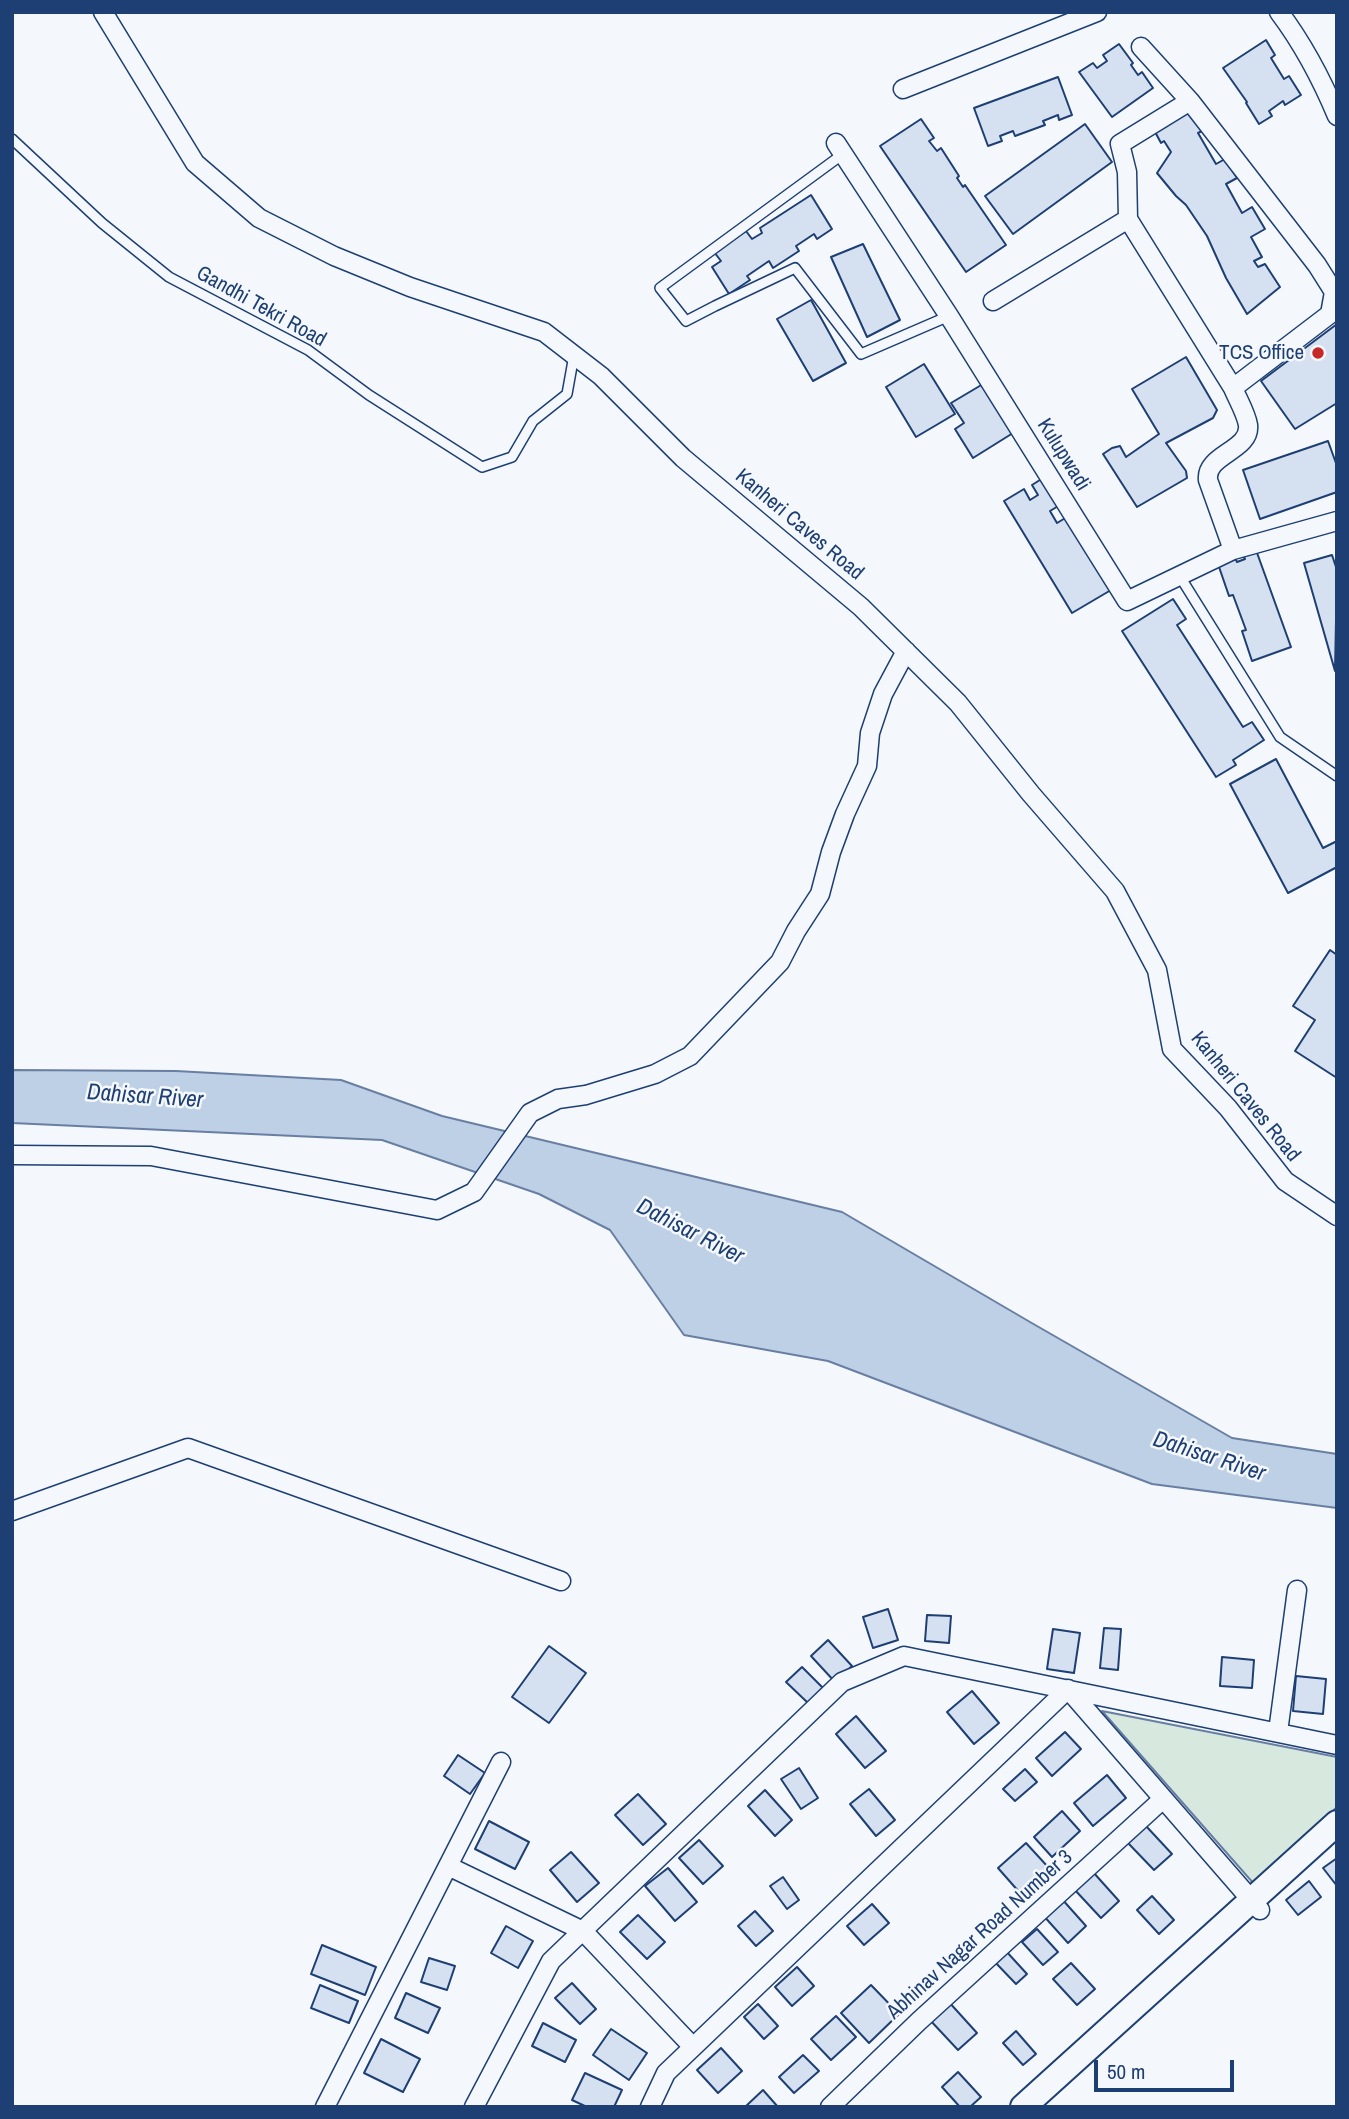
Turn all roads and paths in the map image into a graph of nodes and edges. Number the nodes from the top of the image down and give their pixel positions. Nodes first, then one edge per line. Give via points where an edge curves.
1 (103, 12) edge
2 (1097, 12) edge
3 (1279, 12) edge
4 (1141, 47) dead end
5 (903, 89) dead end
6 (1190, 101) junction
7 (1337, 116) edge
8 (12, 139) edge
9 (839, 149) joint
10 (1128, 219) junction
11 (993, 301) dead end
12 (949, 316) junction
13 (574, 355) junction
14 (1233, 388) junction
15 (1337, 521) edge
16 (1233, 550) junction
17 (1179, 575) junction
18 (906, 651) junction
19 (1337, 775) edge
20 (12, 1155) edge
21 (1337, 1216) edge
22 (12, 1511) edge
23 (561, 1581) dead end
24 (1297, 1590) dead end
25 (1068, 1689) junction
26 (1278, 1732) junction
27 (1337, 1745) edge
28 (501, 1762) dead end
29 (1163, 1799) junction
30 (1337, 1823) edge
31 (1337, 1839) edge
32 (448, 1866) junction
33 (1256, 1905) junction
34 (583, 1931) junction
35 (1175, 1978) junction
36 (692, 2048) junction
37 (325, 2107) edge
38 (474, 2107) edge
39 (650, 2107) edge
40 (830, 2107) edge
41 (1023, 2107) edge
42 (1046, 2107) edge

1 - 13 street, Kanheri Caves Road via 195,163 259,218 410,287 544,332
2 - 5 street
3 - 7 street via 1295,33
4 - 6 street
6 - 10 street via 1120,144 1127,172
6 - 14 street via 1334,292 1330,314
8 - 13 lane, Gandhi Tekri Road via 102,223 169,276 308,350 482,467 512,457 533,421 567,394
9 - 12 street, Kulupwadi
9 - 12 lane via 660,288 687,321 796,268 861,354
10 - 11 street
10 - 14 street
12 - 17 street, Kulupwadi via 1127,601
13 - 18 street, Kanheri Caves Road via 683,457 861,607
14 - 16 street via 1248,434 1207,473
15 - 16 street, Kulupwadi
16 - 17 street, Kulupwadi
17 - 19 lane via 1280,737
18 - 20 street via 883,694 870,733 867,766 831,852 820,894 780,962 690,1056 655,1073 558,1099 530,1113 474,1192 437,1210 151,1156
18 - 21 street, Kanheri Caves Road via 958,703 1115,891 1157,970 1172,1049 1228,1108 1285,1181
22 - 23 street via 188,1448
24 - 26 street
25 - 26 street
25 - 29 street
25 - 34 street via 904,1656 842,1682
25 - 36 street
26 - 27 street
28 - 32 street
29 - 33 street
29 - 40 street, Abhinav Nagar Road Number 3
30 - 33 street
31 - 33 street
32 - 34 street
32 - 37 street
33 - 35 street
34 - 36 street
34 - 38 street via 551,1961
35 - 41 street
35 - 42 street
36 - 39 street via 666,2073

